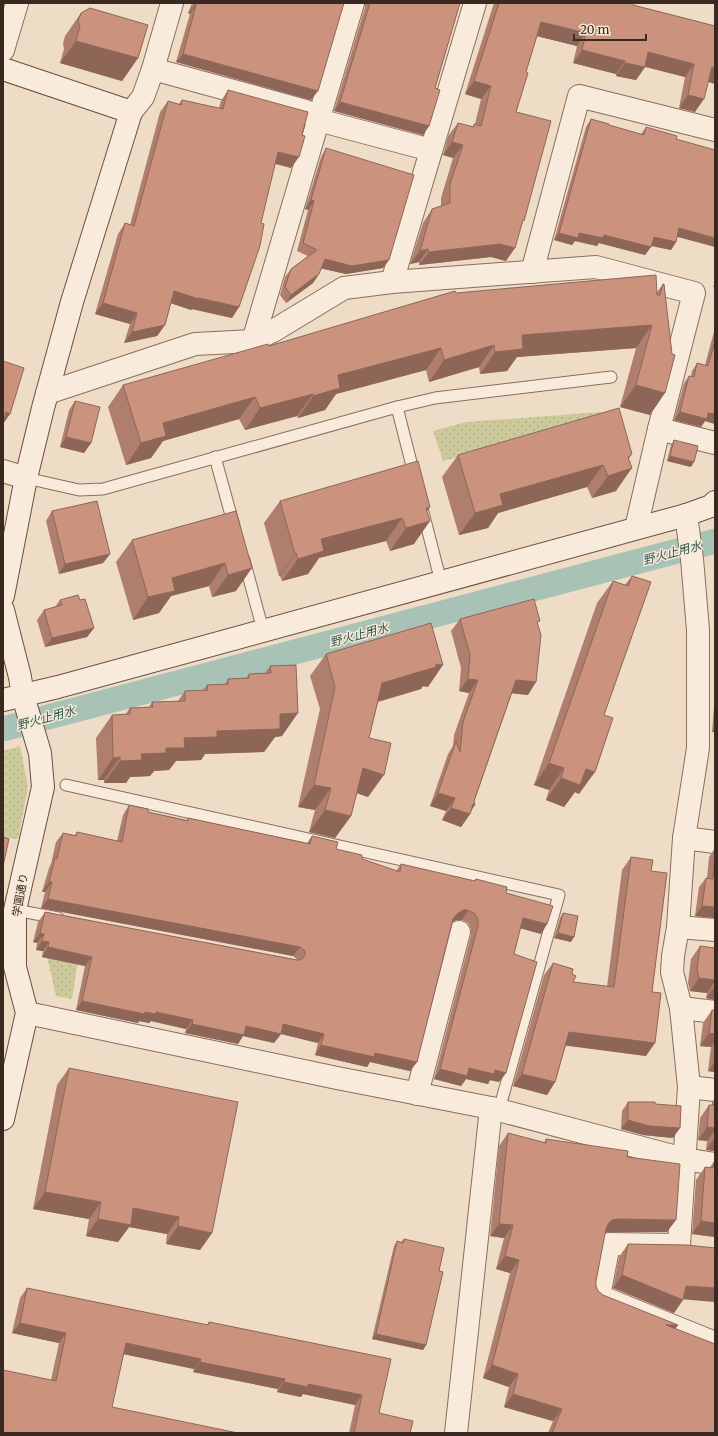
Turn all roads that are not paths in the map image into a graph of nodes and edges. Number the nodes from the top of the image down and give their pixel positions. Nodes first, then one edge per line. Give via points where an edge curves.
1 (17, 3) edge
2 (172, 3) edge
3 (353, 3) edge
4 (475, 3) edge
5 (3, 50) edge
6 (3, 69) edge
7 (153, 69) junction
8 (131, 112) junction
9 (318, 120) junction
10 (715, 130) edge
11 (431, 150) junction
12 (532, 272) junction
13 (392, 282) junction
14 (253, 341) junction
15 (611, 377) dead end
16 (47, 393) junction
17 (397, 407) junction
18 (659, 429) junction
19 (715, 444) edge
20 (216, 457) junction
21 (3, 471) edge
22 (26, 478) junction
23 (418, 490) edge
24 (715, 502) edge
25 (422, 504) edge
26 (686, 515) junction
27 (636, 528) junction
28 (236, 533) edge
29 (240, 548) edge
30 (441, 582) junction
31 (3, 589) edge
32 (3, 596) edge
33 (3, 610) edge
34 (264, 630) junction
35 (706, 631) edge
36 (18, 703) edge
37 (707, 749) edge
38 (66, 785) dead end
39 (684, 838) junction
40 (715, 842) edge
41 (15, 910) junction
42 (69, 920) edge
43 (678, 927) junction
44 (715, 930) edge
45 (459, 932) dead end
46 (681, 1008) junction
47 (715, 1012) edge
48 (27, 1013) junction
49 (689, 1087) junction
50 (715, 1090) edge
51 (417, 1094) junction
52 (495, 1109) junction
53 (3, 1118) edge
54 (684, 1159) junction
55 (715, 1164) edge
56 (679, 1245) junction
57 (701, 1248) edge
58 (715, 1343) edge
59 (456, 1433) edge

1 - 5 street
2 - 7 street
3 - 9 street
4 - 11 street
6 - 8 street
7 - 8 street via 143,97
7 - 9 street via 306,111
8 - 16 street via 74,295
9 - 11 street
9 - 14 street
10 - 12 street via 579,96
11 - 13 street
12 - 13 street
12 - 18 street via 596,267 694,293
13 - 14 street via 344,288
14 - 16 street via 195,344
15 - 17 lane via 435,398
16 - 22 street
17 - 20 lane
17 - 23 lane
18 - 19 street
18 - 27 street
20 - 22 lane via 103,489 79,490
20 - 28 lane
21 - 22 street
22 - 31 street
24 - 26 street via 711,506
25 - 30 lane
26 - 27 street
26 - 35 street
27 - 30 street
29 - 34 lane
30 - 34 street
31 - 32 street
33 - 36 street, 学園通り via 20,677
34 - 36 street
35 - 37 street
36 - 41 street, 学園通り via 40,753 43,787
37 - 39 street
38 - 52 lane via 559,896
39 - 40 street
39 - 43 street
41 - 42 lane
41 - 48 street, 学園通り via 15,967
43 - 44 street
43 - 46 street via 672,972
45 - 51 street
46 - 47 street
46 - 49 street
48 - 51 street
48 - 53 street, 学園通り
49 - 50 street
49 - 54 street
51 - 52 street
52 - 54 street
52 - 59 street
54 - 55 street
54 - 56 street
56 - 57 street
56 - 58 street via 609,1244 599,1296

